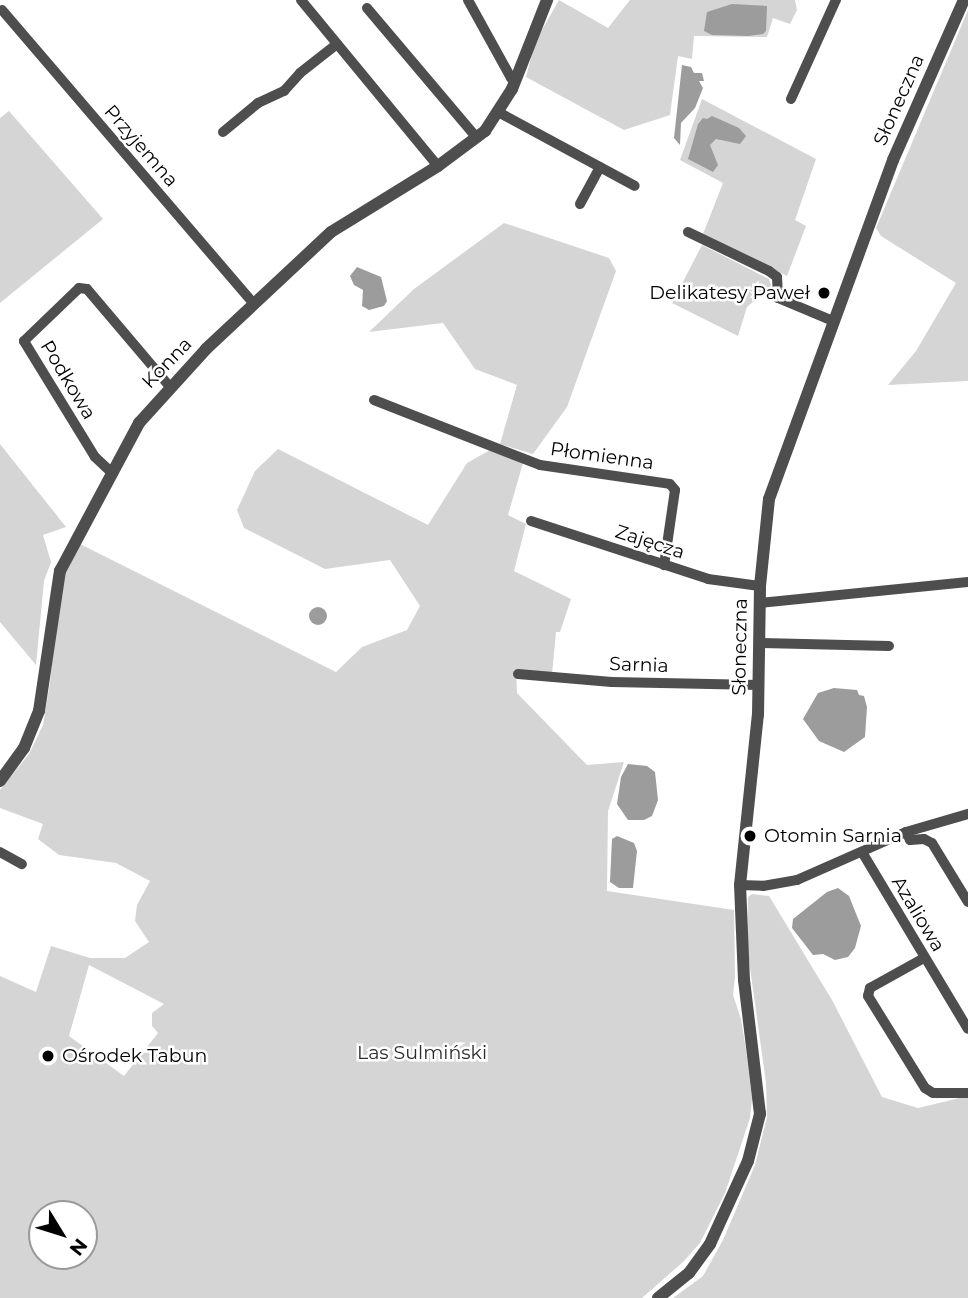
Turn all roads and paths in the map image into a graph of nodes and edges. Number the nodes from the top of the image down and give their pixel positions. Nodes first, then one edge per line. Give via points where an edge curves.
1 (301, 0) edge
2 (468, 0) edge
3 (547, 0) edge
4 (836, 0) edge
5 (964, 0) edge
6 (368, 8) dead end
7 (2, 10) dead end
8 (337, 44) junction
9 (516, 79) junction
10 (791, 99) dead end
11 (500, 113) junction
12 (223, 132) dead end
13 (477, 138) junction
14 (438, 166) junction
15 (600, 167) junction
16 (635, 186) dead end
17 (580, 204) dead end
18 (688, 232) dead end
19 (254, 304) junction
20 (832, 321) junction
21 (170, 387) junction
22 (374, 400) dead end
23 (110, 471) junction
24 (531, 521) dead end
25 (664, 565) junction
26 (968, 582) edge
27 (760, 586) junction
28 (760, 603) junction
29 (759, 643) junction
30 (889, 646) dead end
31 (518, 674) dead end
32 (759, 685) junction
33 (0, 782) edge
34 (968, 814) edge
35 (906, 832) junction
36 (0, 852) edge
37 (862, 852) junction
38 (22, 864) dead end
39 (740, 885) junction
40 (968, 902) edge
41 (924, 957) junction
42 (968, 1029) edge
43 (968, 1093) edge
44 (658, 1298) edge

1 - 8 street
2 - 9 street via 511,78
3 - 9 street, Konna
4 - 10 street
5 - 20 street, Słoneczna via 893,160
6 - 13 street
7 - 19 street, Przyjemna
8 - 12 street via 284,91 258,103
8 - 14 street
9 - 11 street, Konna
11 - 13 street, Konna
11 - 15 street
13 - 14 street, Konna
14 - 19 street, Konna via 331,232
15 - 16 street
15 - 17 street
18 - 20 street via 769,271 777,277 778,298
19 - 21 street, Konna
20 - 27 street, Słoneczna via 769,499
21 - 23 street, Konna via 139,423
21 - 23 street, Podkowa via 87,289 79,288 24,341 94,457
22 - 25 street, Płomienna via 540,465 670,484 675,490
23 - 33 street, Konna via 60,571 39,711 24,748
24 - 25 street, Zajęcza
25 - 27 street, Zajęcza via 708,579
26 - 28 street
27 - 28 street, Słoneczna
28 - 29 street, Słoneczna
29 - 30 street
29 - 32 street, Słoneczna
31 - 32 street, Sarnia via 612,682
32 - 39 street, Słoneczna
34 - 35 street
35 - 37 street
35 - 40 street via 910,840 932,843
36 - 38 street
37 - 39 street via 797,880
37 - 41 street, Azaliowa
39 - 44 street, Słoneczna via 744,980 760,1089 758,1129 710,1244 689,1273
41 - 42 street, Azaliowa
41 - 43 street via 870,988 868,996 925,1088 933,1093

